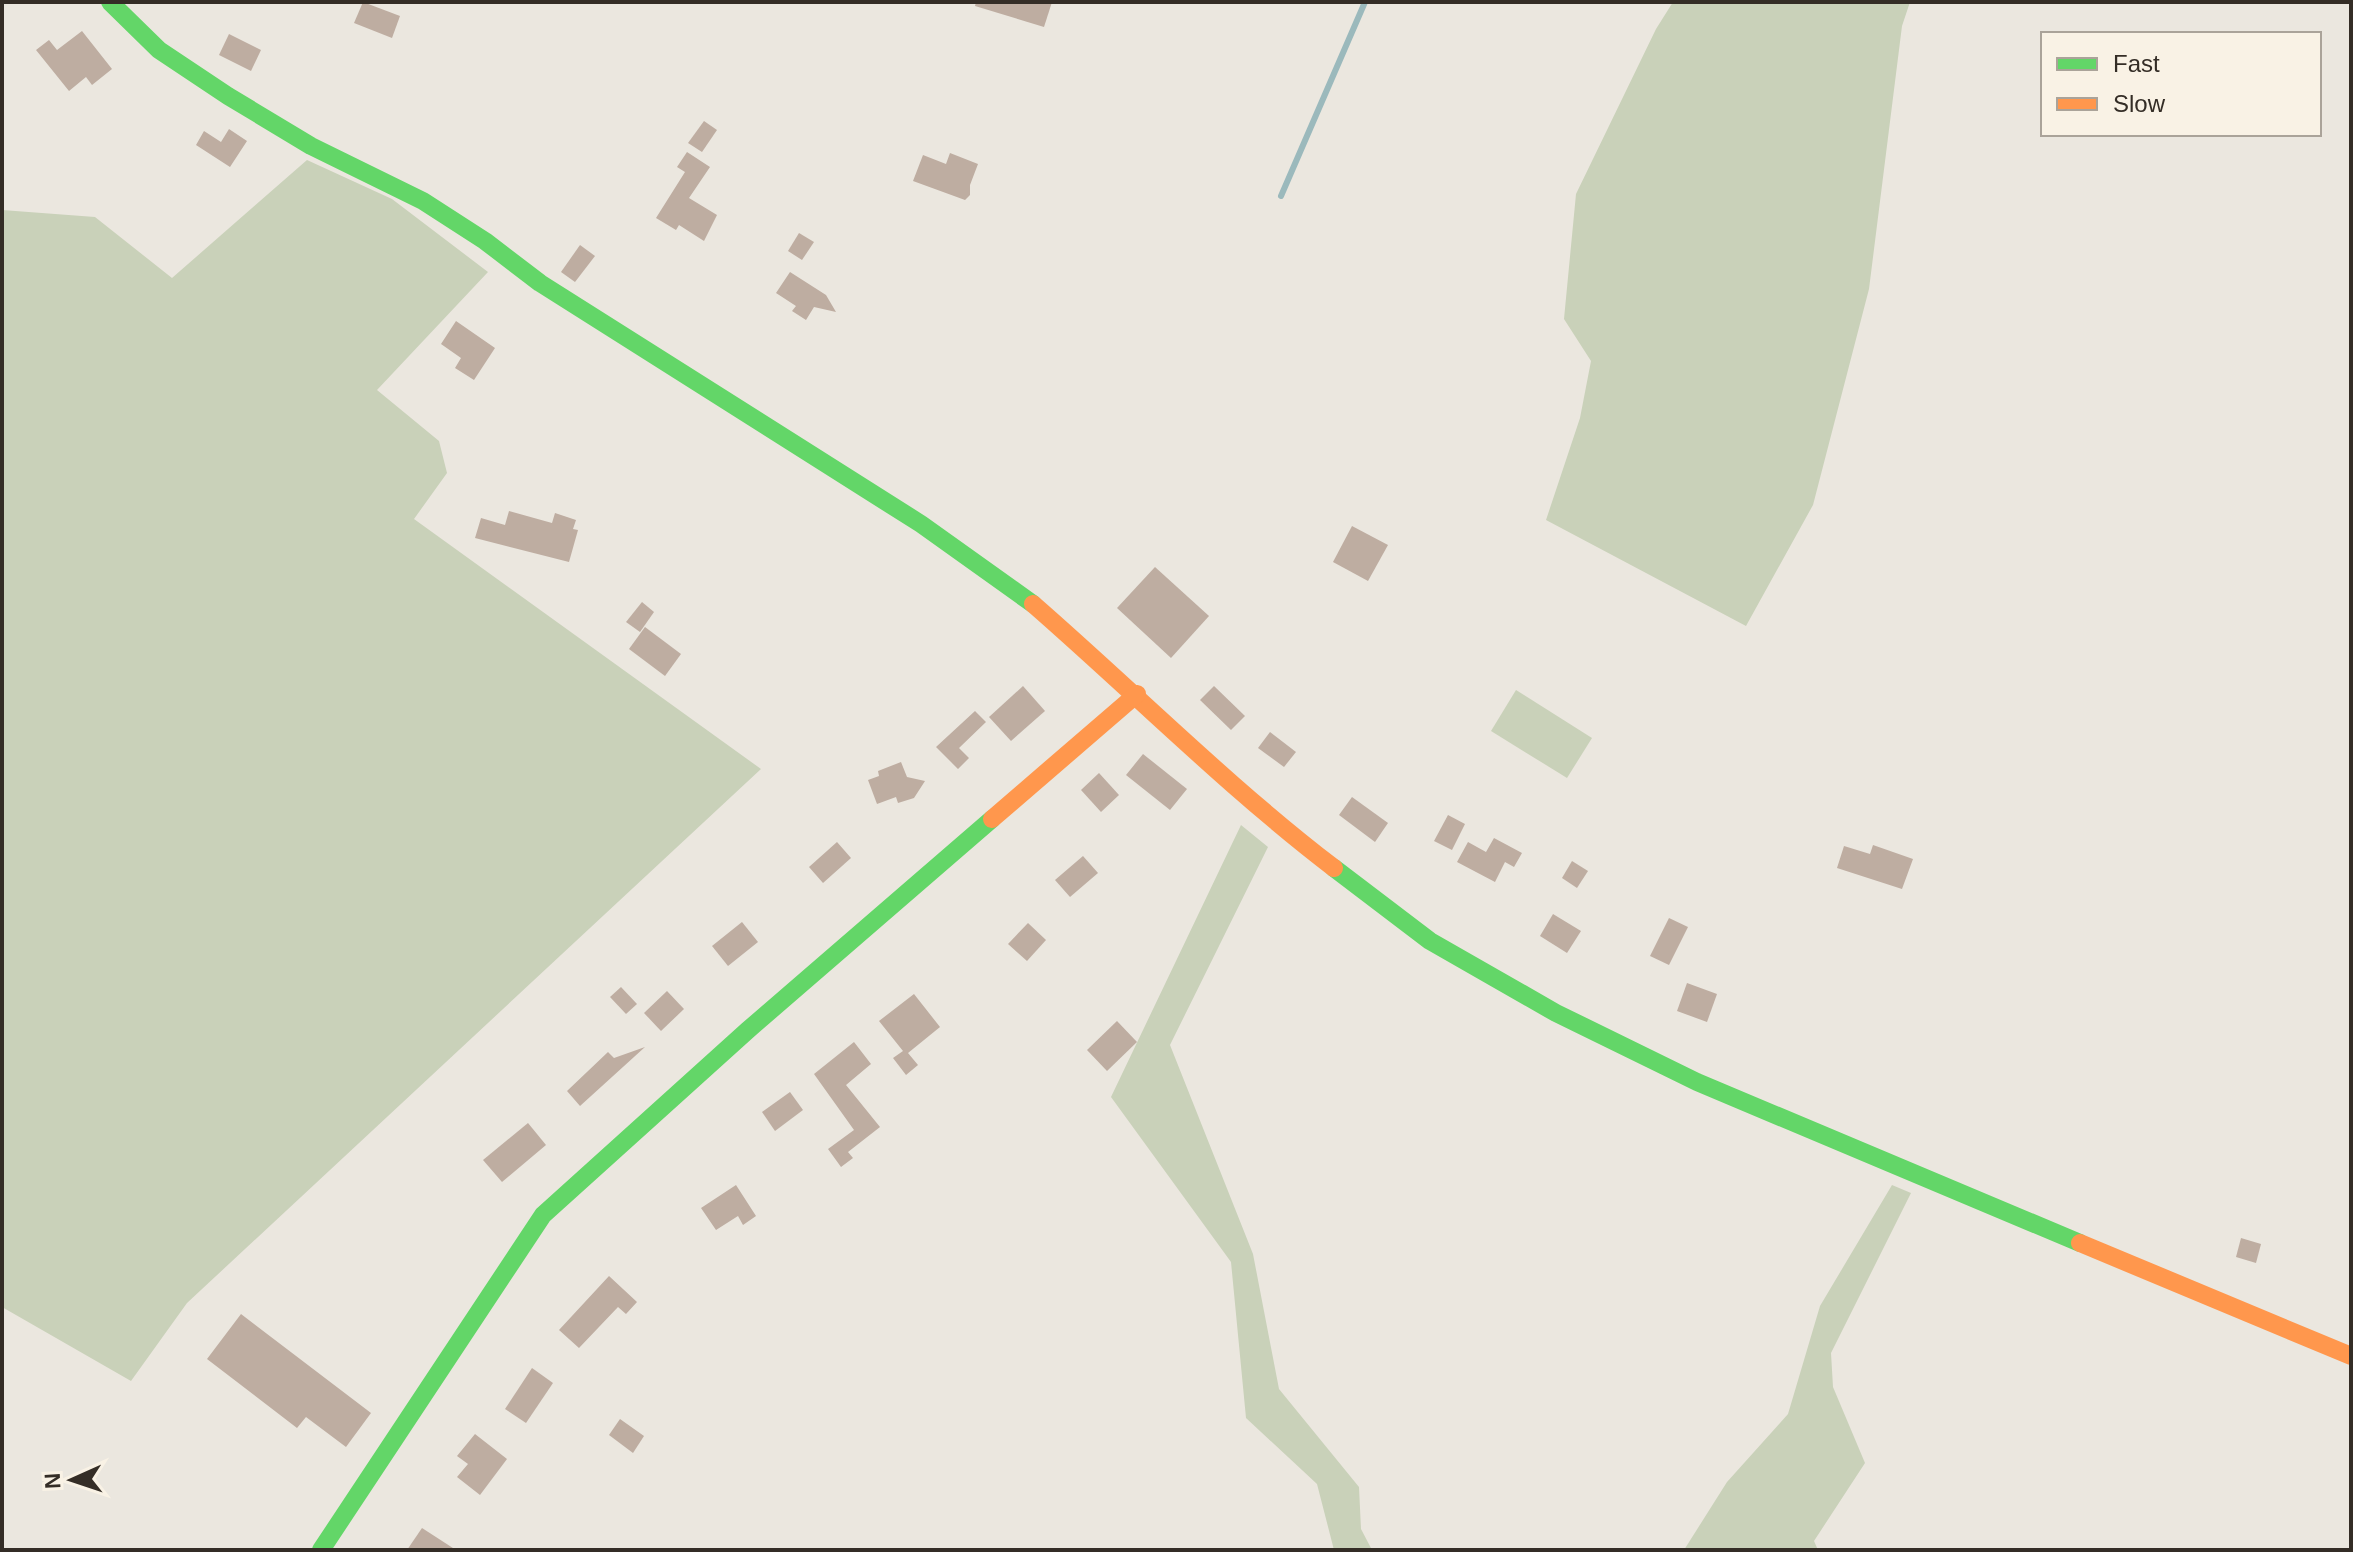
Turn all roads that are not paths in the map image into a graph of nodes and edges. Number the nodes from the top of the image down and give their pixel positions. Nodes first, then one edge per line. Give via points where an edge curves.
1 (110, 2) edge
2 (1137, 694) junction
3 (2351, 1356) edge
4 (321, 1550) edge

1 - 2 main road via 159,50 228,96 311,146 423,201 540,283 921,524 1026,598
2 - 3 main road via 1259,811 1418,931 1556,1013 1697,1082
2 - 4 main road via 543,1215

